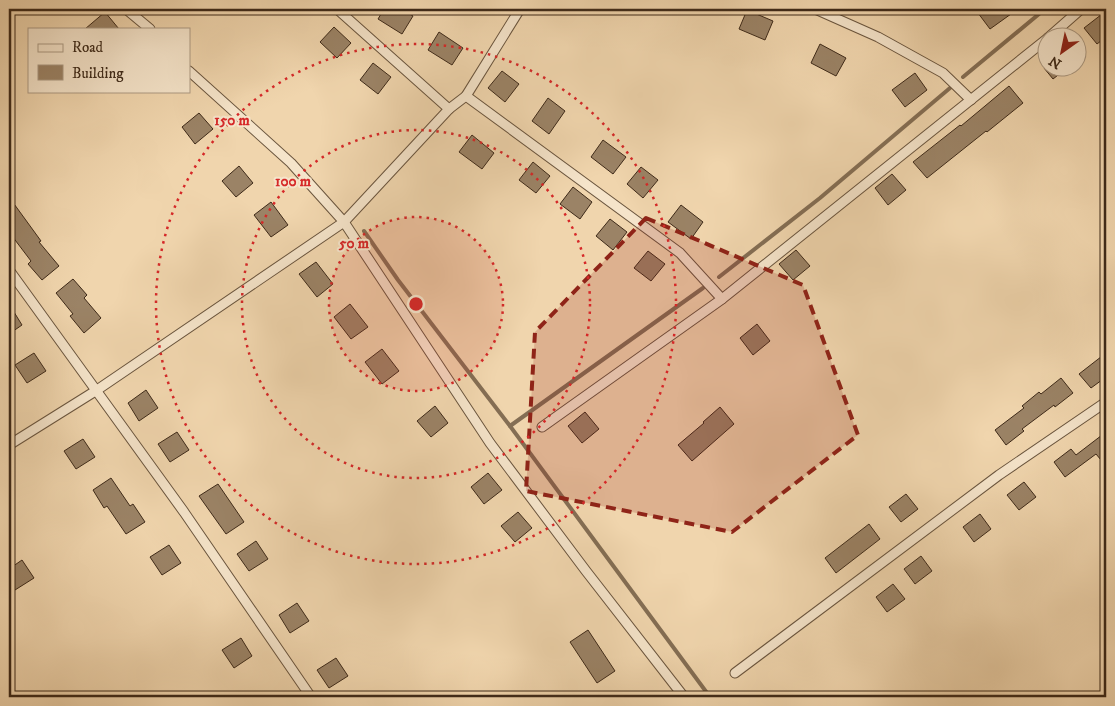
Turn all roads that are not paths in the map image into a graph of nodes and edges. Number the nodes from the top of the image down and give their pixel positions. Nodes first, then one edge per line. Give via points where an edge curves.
1 (126, 9) edge
2 (336, 9) edge
3 (520, 9) edge
4 (815, 9) edge
5 (1081, 9) edge
6 (149, 28) edge
7 (1059, 28) edge
8 (1038, 46) edge
9 (190, 72) edge
10 (466, 96) junction
11 (971, 100) junction
12 (449, 109) junction
13 (344, 222) junction
14 (9, 270) edge
15 (722, 300) junction
16 (97, 390) junction
17 (1106, 402) edge
18 (542, 426) dead end
19 (9, 445) edge
20 (735, 673) dead end
21 (311, 697) edge
22 (684, 697) edge

1 - 6 street
2 - 12 street
3 - 10 street
4 - 11 street via 878,37 943,73
5 - 7 street
8 - 11 street
9 - 13 street via 291,163
10 - 12 street
10 - 15 street via 680,253
11 - 15 street
12 - 13 street
13 - 16 street
13 - 22 street via 490,442
14 - 16 street
15 - 18 street
16 - 19 street
16 - 21 street
17 - 20 street via 999,475

